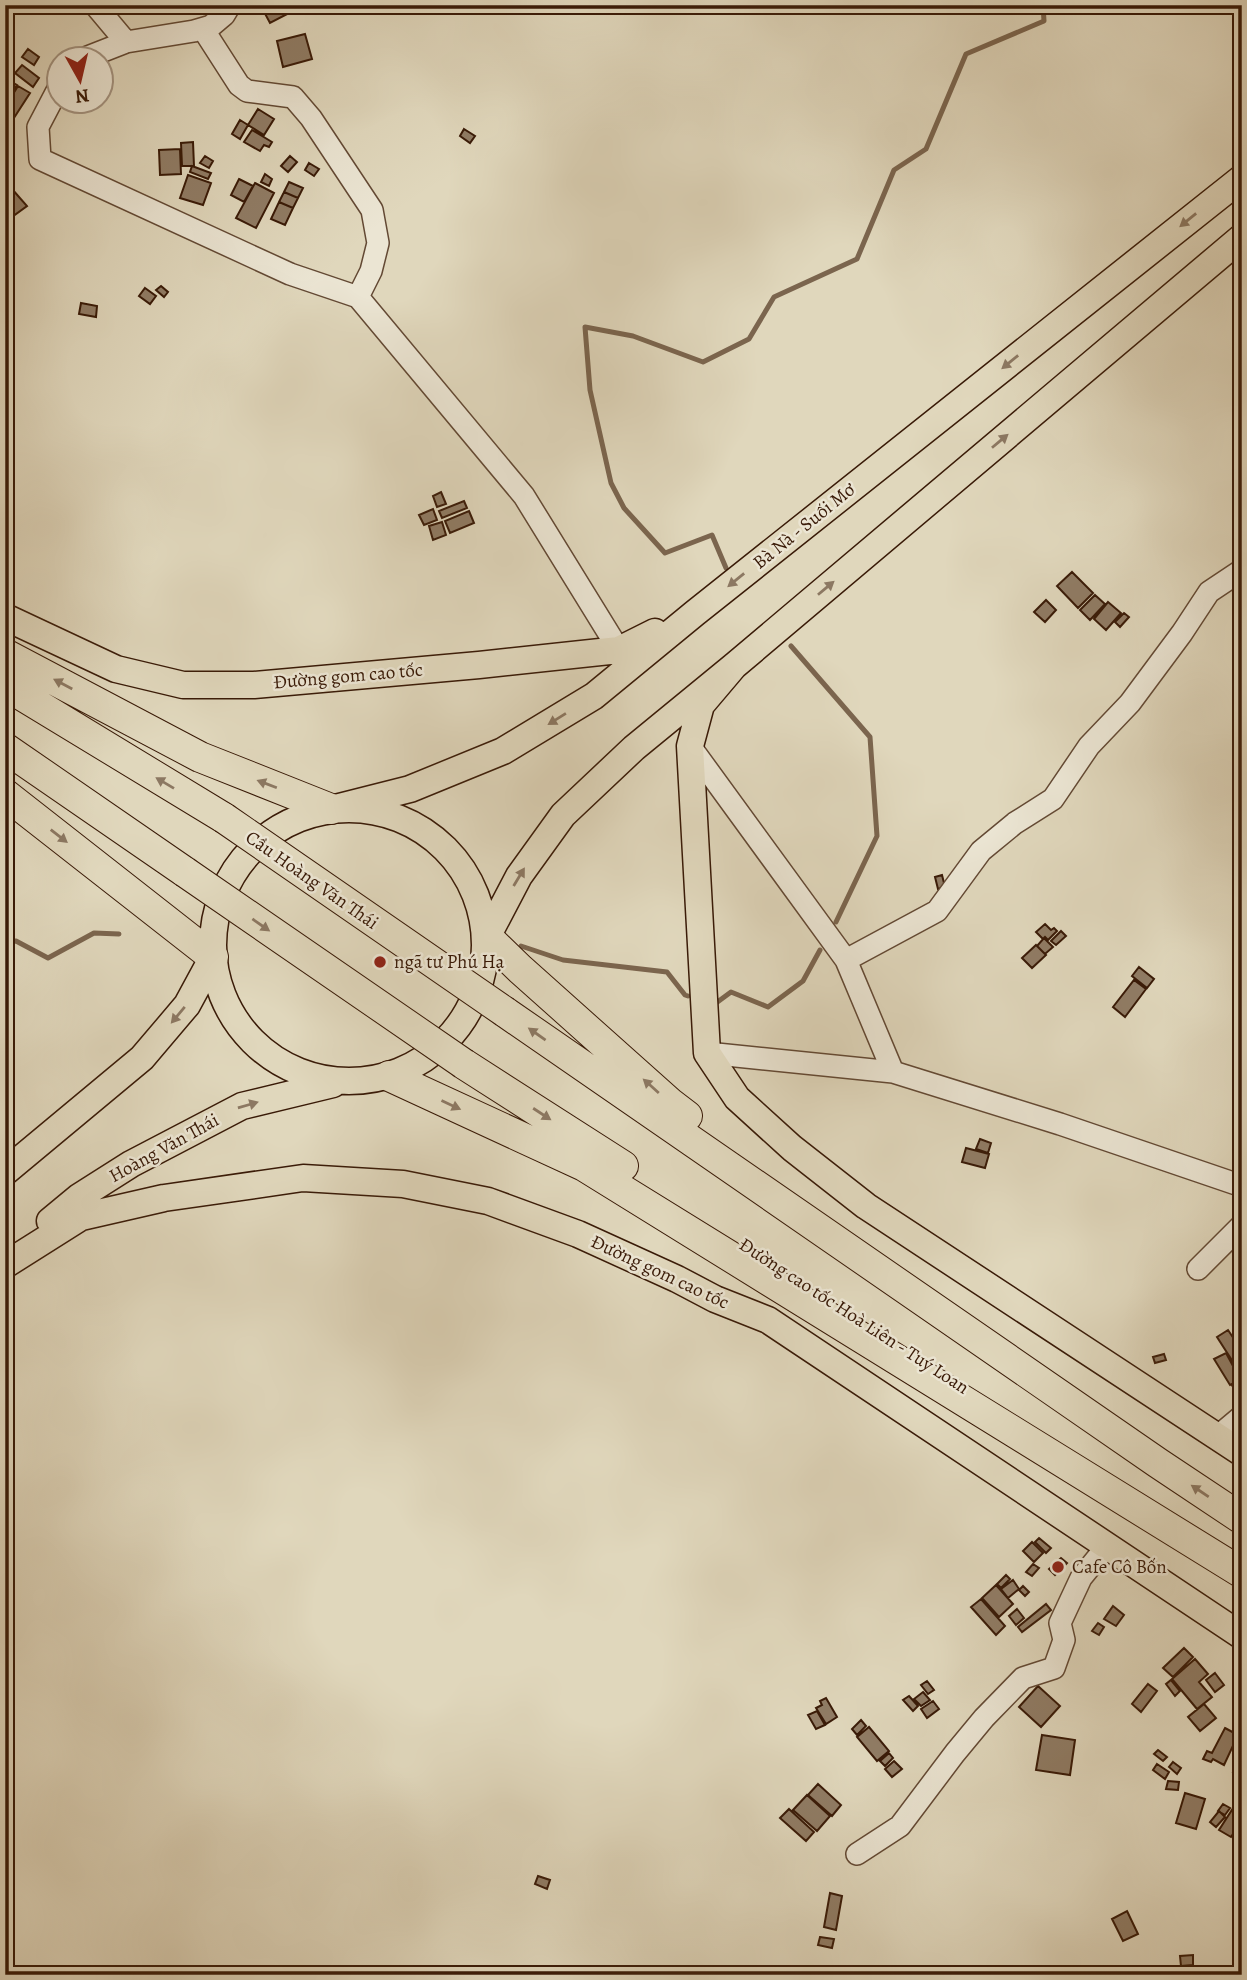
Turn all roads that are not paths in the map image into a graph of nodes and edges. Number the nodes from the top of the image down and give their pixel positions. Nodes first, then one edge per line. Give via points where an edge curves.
1 (95, 5) edge
2 (230, 5) edge
3 (203, 29) junction
4 (126, 42) junction
5 (116, 46) edge
6 (46, 112) edge
7 (1242, 178) edge
8 (1242, 237) edge
9 (358, 298) junction
10 (1242, 570) edge
11 (695, 613) junction
12 (5, 617) edge
13 (619, 650) junction
14 (5, 654) edge
15 (734, 666) junction
16 (5, 685) edge
17 (690, 746) junction
18 (5, 748) edge
19 (5, 794) edge
20 (331, 809) junction
21 (487, 937) junction
22 (213, 957) junction
23 (846, 960) junction
24 (707, 1053) junction
25 (893, 1072) junction
26 (389, 1076) junction
27 (343, 1082) junction
28 (5, 1172) edge
29 (1242, 1186) edge
30 (1242, 1225) edge
31 (5, 1258) edge
32 (5, 1265) edge
33 (1198, 1269) dead end
34 (1242, 1416) edge
35 (1217, 1437) junction
36 (1242, 1453) edge
37 (1158, 1463) junction
38 (1242, 1519) edge
39 (1107, 1546) junction
40 (1242, 1572) edge
41 (1242, 1636) edge
42 (858, 1854) dead end

1 - 4 street
2 - 3 street
3 - 4 street
3 - 9 street via 239,85 247,91 293,97 372,209 378,243
4 - 5 street
6 - 9 street via 38,127 40,159 290,274
7 -> 11 main road, Bà Nà - Suối Mơ
15 -> 8 main road
9 - 13 street via 524,496
10 - 23 street via 1209,592 1130,704 1089,746 1053,799 981,850 937,911
11 - 13 main road, Đường gom cao tốc
11 -> 20 main road, Bà Nà - Suối Mơ via 594,696 503,751 410,789
12 - 13 main road, Đường gom cao tốc via 116,669 183,685 267,684
20 -> 14 highway via 200,757
15 - 17 main road via 701,705
21 -> 15 main road via 519,876 562,815
37 -> 16 highway, Cầu Hoàng Văn Thái, bridge via 223,818
17 - 23 street
17 - 24 main road
18 -> 40 highway, Đường cao tốc Hoà Liên - Tuý Loan, bridge via 464,1064
19 -> 22 highway
20 - 21 main road via 376,810 418,826 436,840 453,855 477,892
20 - 22 main road, Bà Nà - Suối Mơ via 288,822 251,848 225,885 212,928
21 - 26 main road via 482,982 462,1023 430,1056
37 -> 21 highway via 670,1103
22 - 27 main road via 214,975 230,1014 259,1049 298,1073
22 -> 28 main road via 187,1005 142,1058
23 - 25 street
24 - 25 street
24 - 35 main road via 737,1098 866,1206
25 - 29 street
26 - 27 main road
26 -> 40 highway via 584,1166
31 -> 27 main road, Hoàng Văn Thái via 79,1197 205,1125 242,1106
30 - 33 street
32 - 39 main road, Đường gom cao tốc via 81,1217 164,1198 303,1178 403,1184 488,1201 578,1234 768,1320
34 - 35 street
35 - 36 main road
38 -> 37 highway
39 - 41 main road, Đường gom cao tốc
39 - 42 street via 1081,1578 1060,1623 1063,1640 1054,1668 1023,1678 984,1718 900,1826

